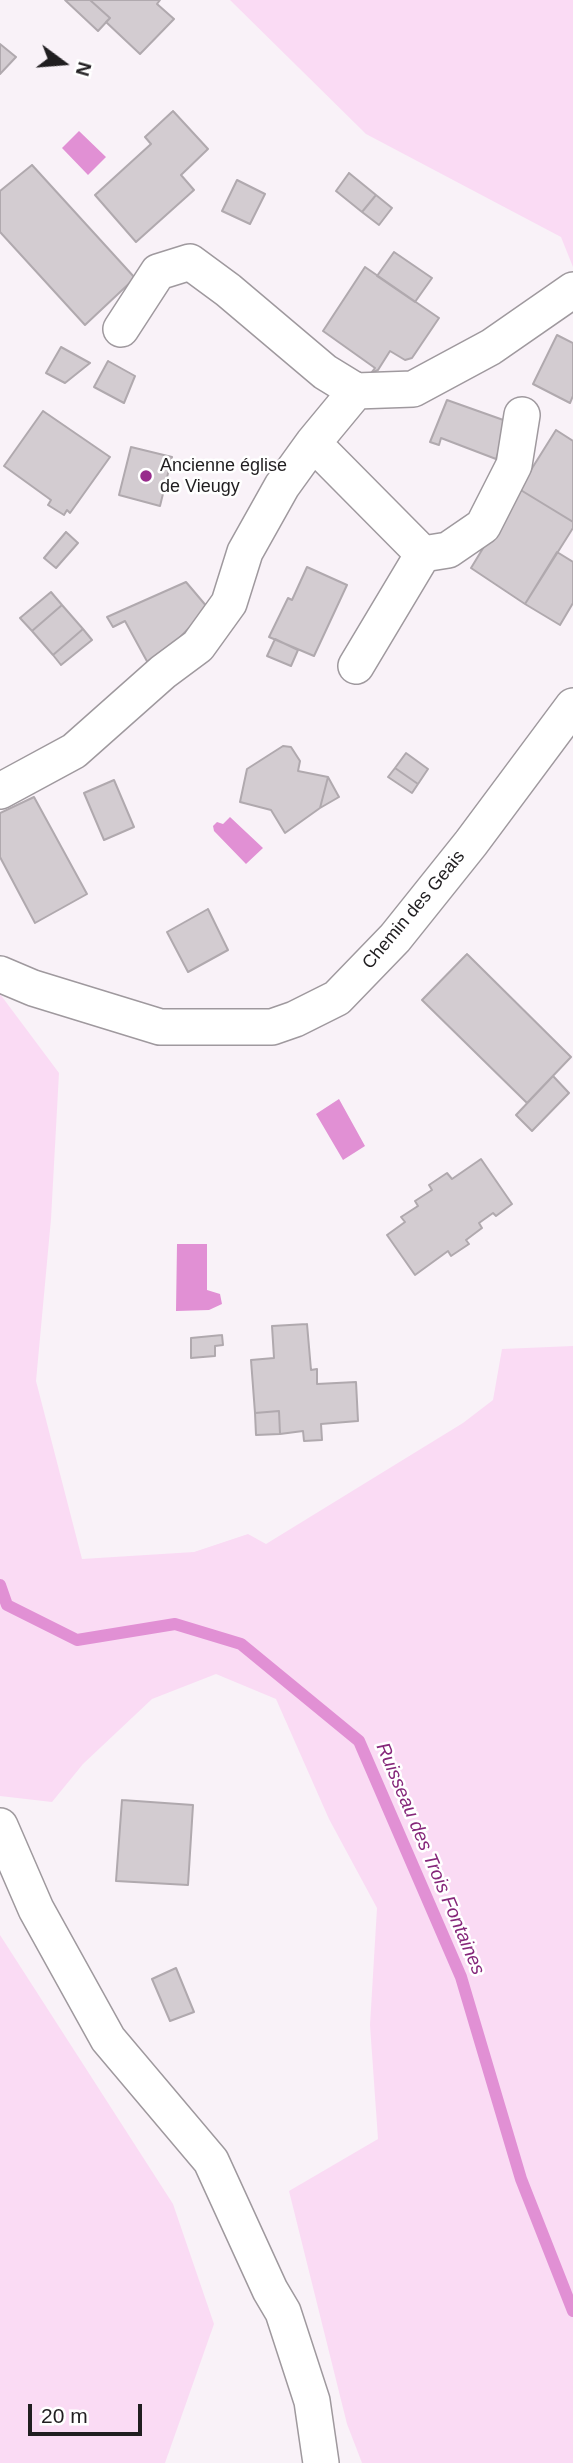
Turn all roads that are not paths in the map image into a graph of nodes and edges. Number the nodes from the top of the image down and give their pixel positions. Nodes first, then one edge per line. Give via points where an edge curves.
1 (573, 290) edge
2 (121, 329) dead end
3 (356, 391) junction
4 (522, 415) dead end
5 (313, 443) junction
6 (423, 554) junction
7 (356, 666) dead end
8 (573, 706) edge
9 (0, 791) edge
10 (0, 974) edge
11 (0, 1826) edge
12 (321, 2463) edge

1 - 3 street via 491,347 413,389
2 - 3 street via 158,272 190,262 325,372
3 - 5 street
4 - 6 street via 514,465 483,526 448,550
5 - 6 street
5 - 9 street via 282,486 245,552 229,603 198,646 74,751
6 - 7 street
8 - 10 street, Chemin des Geais via 395,938 337,998 296,1019 272,1027 160,1027
11 - 12 street via 36,1909 108,2039 211,2161 283,2312 312,2401

